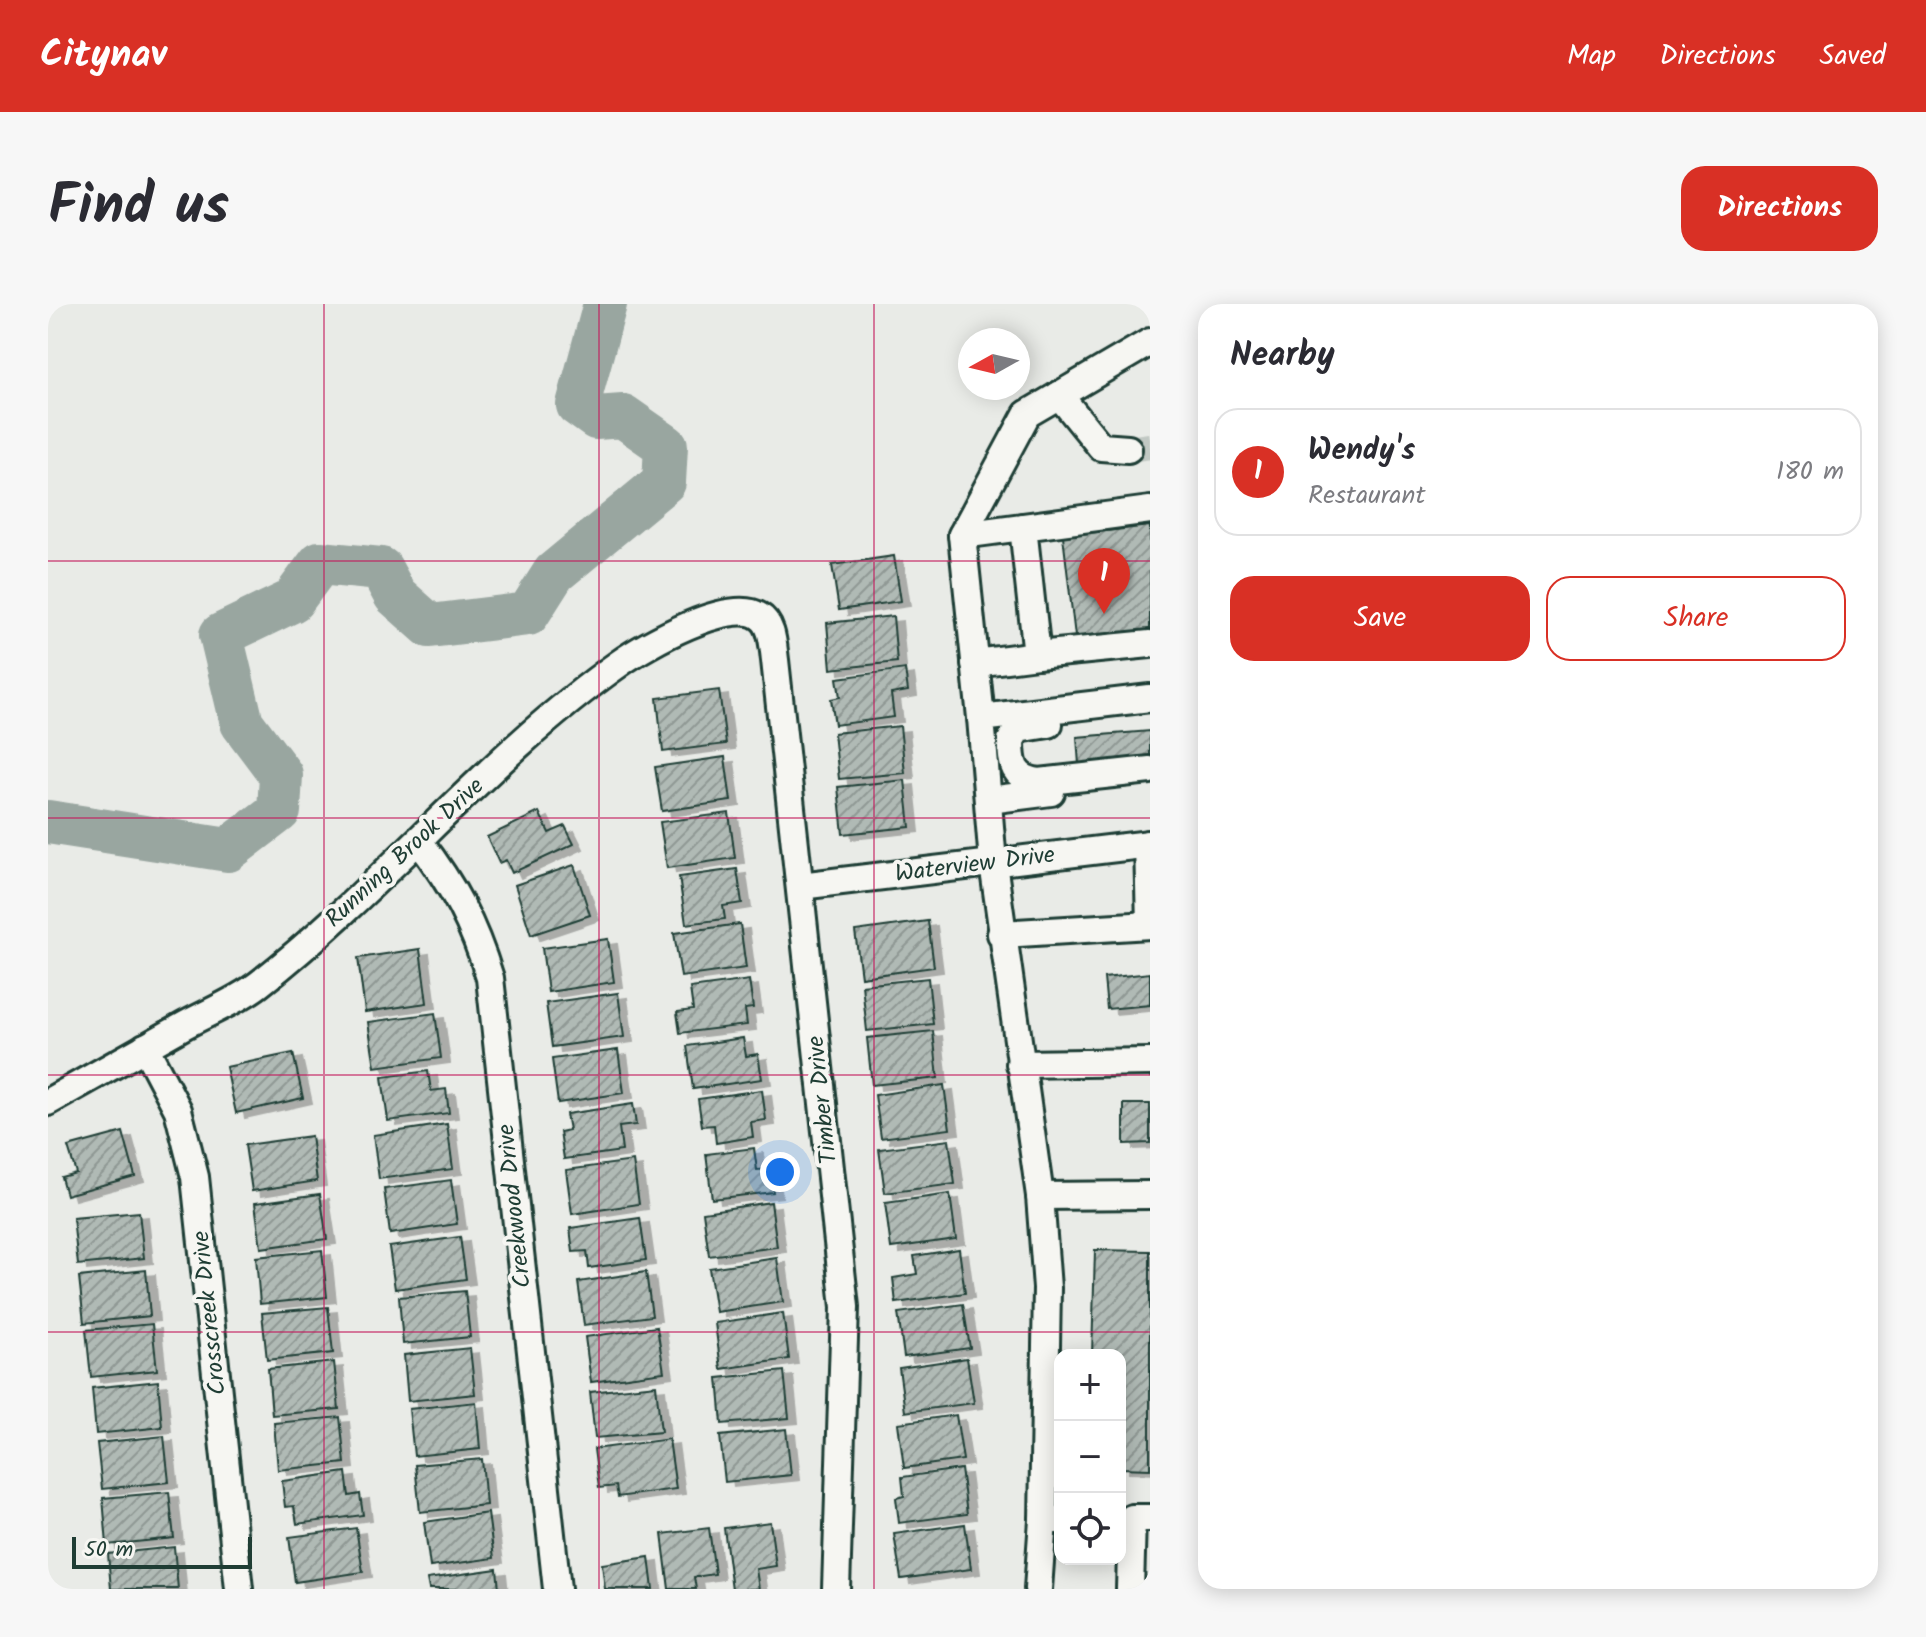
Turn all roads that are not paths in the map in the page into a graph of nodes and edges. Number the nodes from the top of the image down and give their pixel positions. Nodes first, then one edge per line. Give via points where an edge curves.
1 (1150, 342) edge
2 (1059, 395) junction
3 (1128, 449) tunnel mouth
4 (1150, 510) edge
5 (1023, 527) junction
6 (962, 535) junction
7 (759, 616) joint
8 (1150, 644) edge
9 (1037, 655) junction
10 (975, 663) junction
11 (1150, 698) edge
12 (981, 718) junction
13 (1150, 770) edge
14 (1150, 781) edge
15 (989, 800) junction
16 (419, 841) junction
17 (1149, 844) edge
18 (993, 863) junction
19 (800, 886) junction
20 (1150, 925) edge
21 (1001, 934) junction
22 (145, 1047) junction
23 (1150, 1062) edge
24 (1020, 1064) junction
25 (48, 1102) edge
26 (1150, 1195) edge
27 (1040, 1196) junction
28 (1134, 1518) edge
29 (1052, 1520) edge
30 (239, 1589) edge
31 (557, 1589) edge
32 (836, 1589) edge
33 (1038, 1589) edge
34 (1130, 1589) edge

1 - 2 street
2 - 3 street via 1101,447
2 - 6 street via 1027,414
4 - 5 street
5 - 6 street
5 - 9 street
6 - 10 street
7 - 16 street, Running Brook Drive via 741,612 713,617 622,662 560,709
7 - 19 street, Timber Drive via 770,630 775,660
8 - 9 street
9 - 10 street
10 - 12 street
11 - 12 street
11 - 13 street via 1135,713 1029,726 1018,729 1011,740 1013,769 1023,780
12 - 15 street
14 - 15 street
15 - 18 street
16 - 22 street, Running Brook Drive via 254,988
16 - 31 street, Creekwood Drive via 474,927 490,978
17 - 18 street, Waterview Drive
17 - 20 street
18 - 19 street, Waterview Drive
18 - 21 street
19 - 32 street, Timber Drive via 845,1307
20 - 21 street
21 - 24 street
22 - 25 street, Running Brook Drive
22 - 30 street, Crosscreek Drive via 178,1110 195,1177
23 - 24 street
24 - 27 street
26 - 27 street
27 - 29 street
28 - 34 street
29 - 33 street

